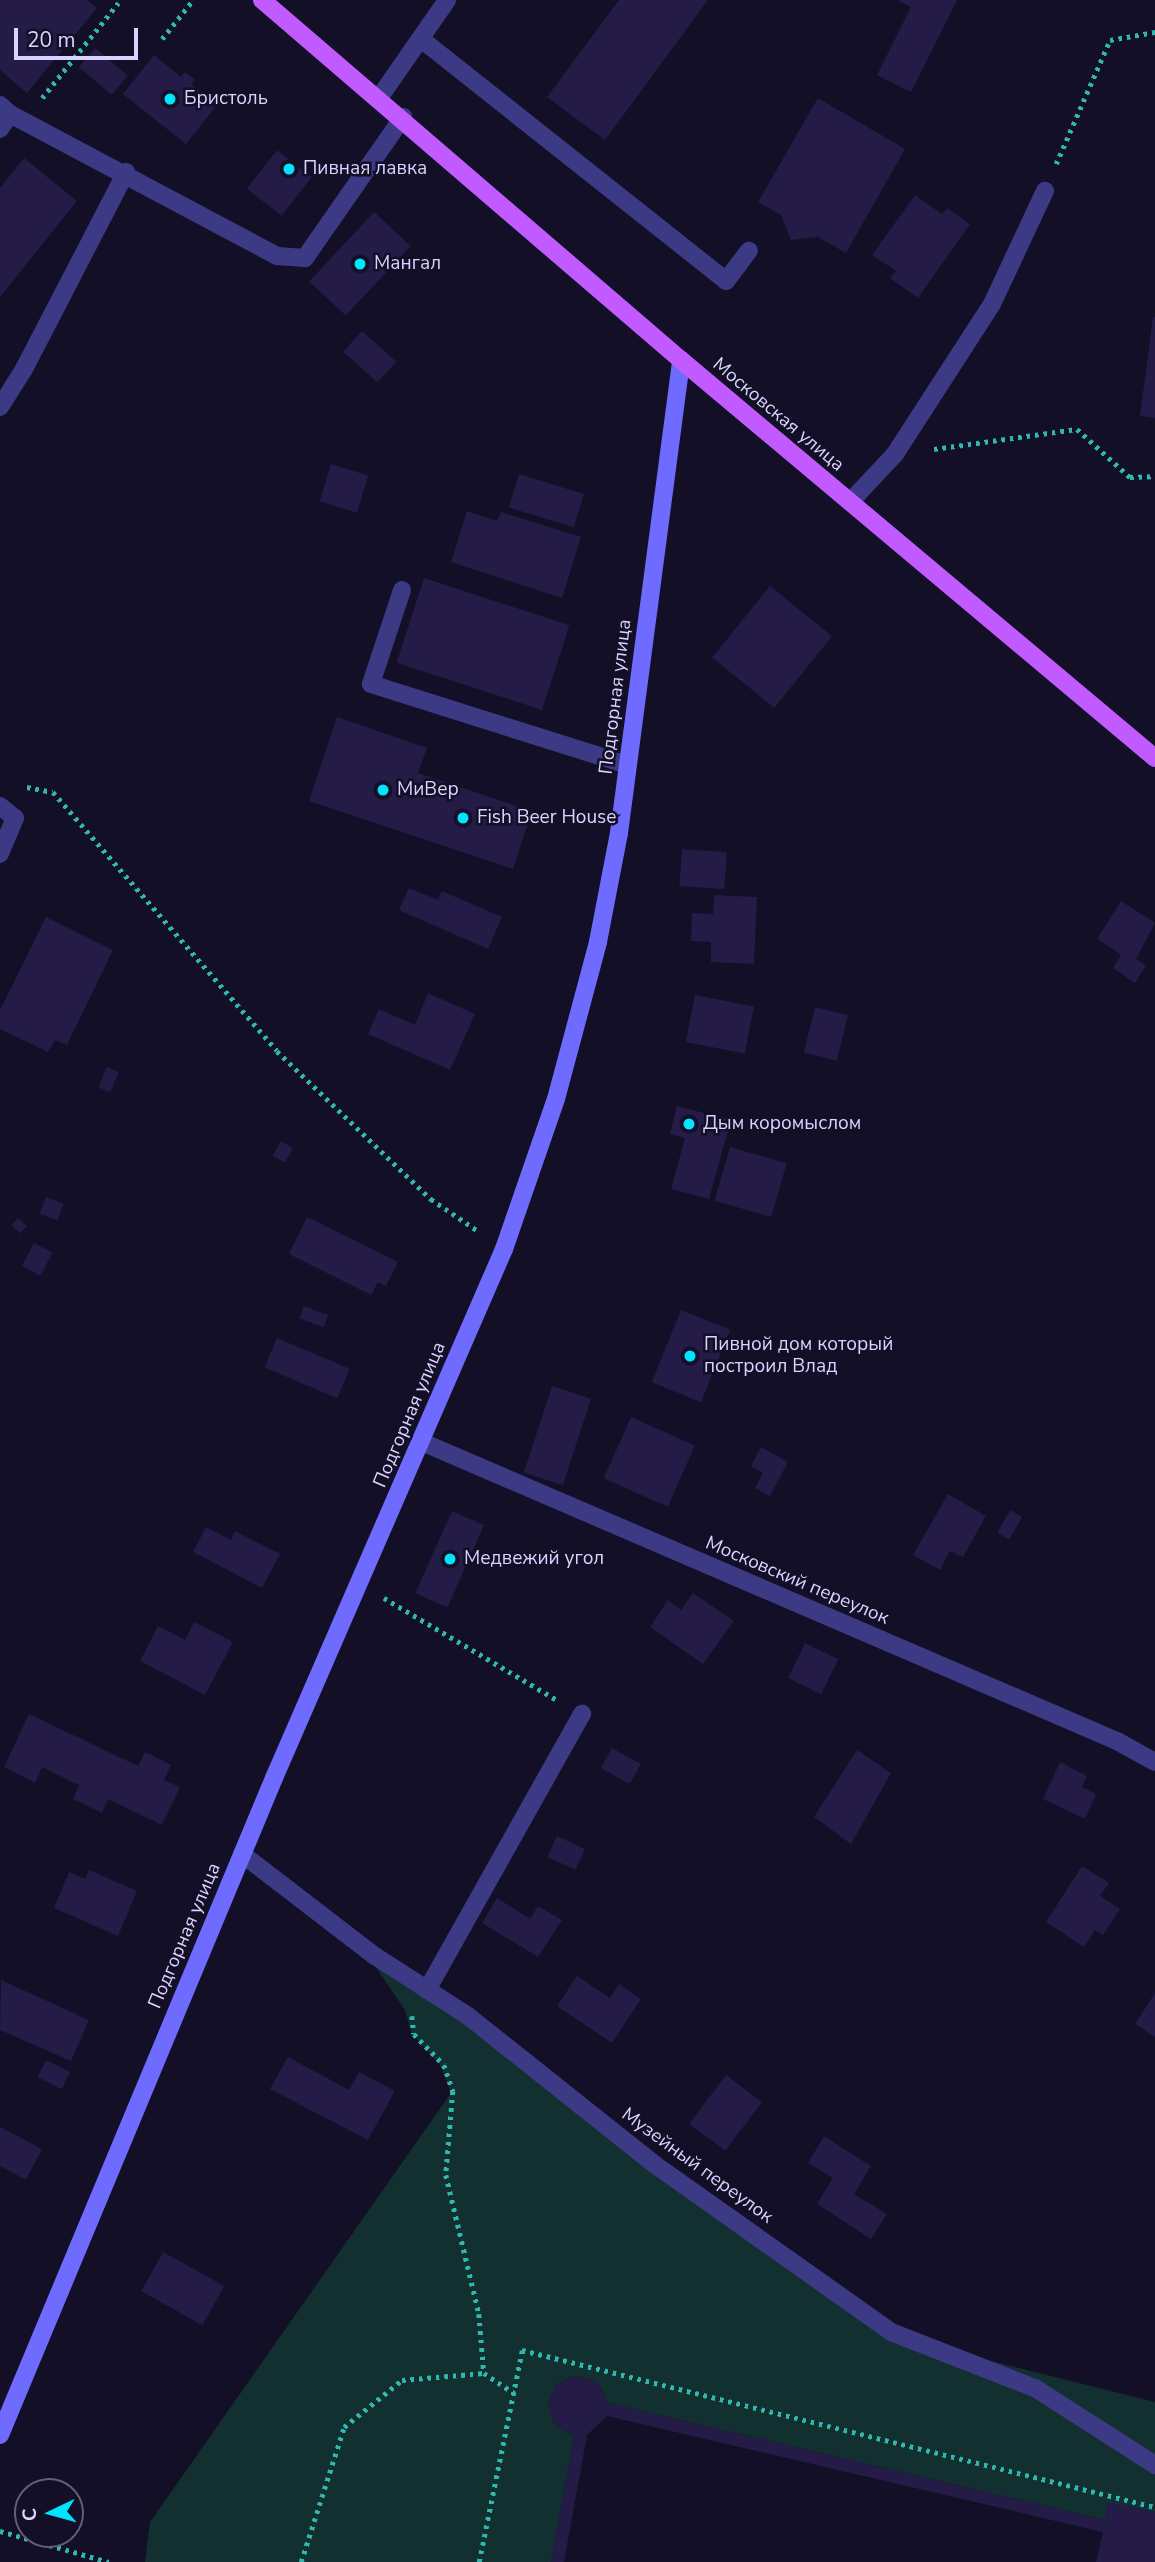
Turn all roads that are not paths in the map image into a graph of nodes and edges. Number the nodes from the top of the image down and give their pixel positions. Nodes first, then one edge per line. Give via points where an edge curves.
1 (262, 0) edge
2 (447, 0) edge
3 (421, 39) junction
4 (379, 98) junction
5 (8, 117) edge
6 (402, 117) junction
7 (126, 172) junction
8 (1045, 191) road end
9 (749, 251) dead end
10 (681, 360) junction
11 (0, 407) edge
12 (850, 502) junction
13 (402, 590) dead end
14 (1155, 758) edge
15 (628, 765) junction
16 (0, 806) edge
17 (0, 854) edge
18 (422, 1442) junction
19 (582, 1714) road end
20 (1155, 1762) edge
21 (242, 1854) junction
22 (427, 1990) junction
23 (0, 2435) edge
24 (1155, 2465) edge

1 - 4 main road, Московская улица
2 - 3 street
3 - 4 street
3 - 9 street via 726,281
4 - 6 main road, Московская улица
5 - 7 street
6 - 7 street via 305,258 277,256
6 - 10 main road, Московская улица
7 - 11 street
8 - 12 street via 992,304 895,454
10 - 12 main road, Московская улица
10 - 15 main road, Подгорная улица
12 - 14 main road, Московская улица
13 - 15 street via 371,684
15 - 18 main road, Подгорная улица via 598,942 556,1099 504,1249
16 - 17 street via 15,818
18 - 20 street, Московский переулок via 1117,1741
18 - 21 main road, Подгорная улица
19 - 22 street
21 - 22 street, Музейный переулок
21 - 23 main road, Подгорная улица
22 - 24 street, Музейный переулок via 468,2016 654,2164 891,2332 1035,2388

